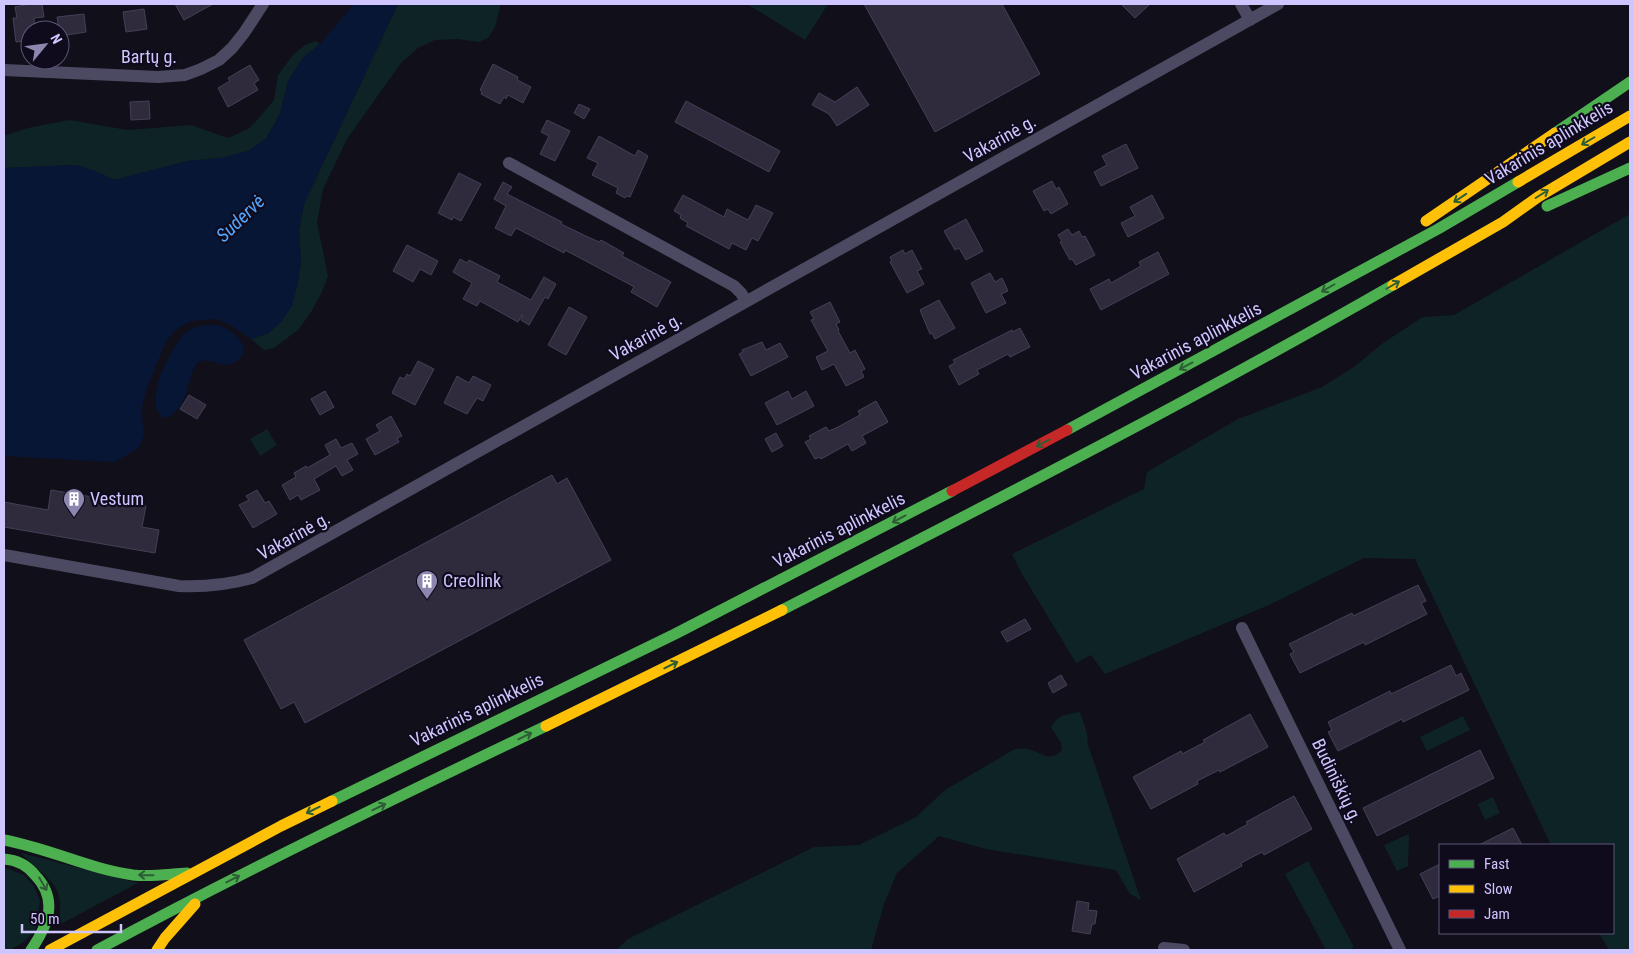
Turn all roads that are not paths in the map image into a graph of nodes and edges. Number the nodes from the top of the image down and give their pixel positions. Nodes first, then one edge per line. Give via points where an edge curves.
1 (264, 4) edge
2 (1241, 4) edge
3 (1278, 4) edge
4 (1250, 20) junction
5 (4, 70) edge
6 (1630, 82) edge
7 (1630, 116) edge
8 (1630, 142) edge
9 (509, 163) dead end
10 (1630, 168) edge
11 (1502, 222) junction
12 (1371, 264) junction
13 (746, 301) junction
14 (4, 555) edge
15 (1242, 628) dead end
16 (4, 840) edge
17 (4, 859) edge
18 (195, 872) junction
19 (207, 892) junction
20 (1164, 948) dead end
21 (31, 950) edge
22 (50, 950) edge
23 (97, 950) edge
24 (157, 950) edge
25 (1184, 950) edge
26 (1400, 950) edge

1 - 5 street, Bartų g. via 244,34 219,60 185,75 158,77
2 - 4 street
3 - 4 street, Vakarinė g.
4 - 13 street, Vakarinė g.
6 -> 12 highway via 1415,228
7 -> 12 highway, Vakarinis aplinkkelis via 1438,229
11 -> 8 highway
9 - 13 street via 734,286
10 - 11 highway via 1542,208
19 -> 11 highway via 680,661 932,532 1282,348
12 -> 18 highway, Vakarinis aplinkkelis via 1120,402 824,558 281,826
13 - 14 street, Vakarinė g. via 252,578 222,585 179,586
15 - 26 street, Budiniškių g.
18 -> 16 highway via 134,875
17 -> 21 highway via 28,867 47,890 50,906 47,922
18 - 22 highway, Vakarinis aplinkkelis
19 - 23 highway
19 - 24 highway
20 - 25 street

